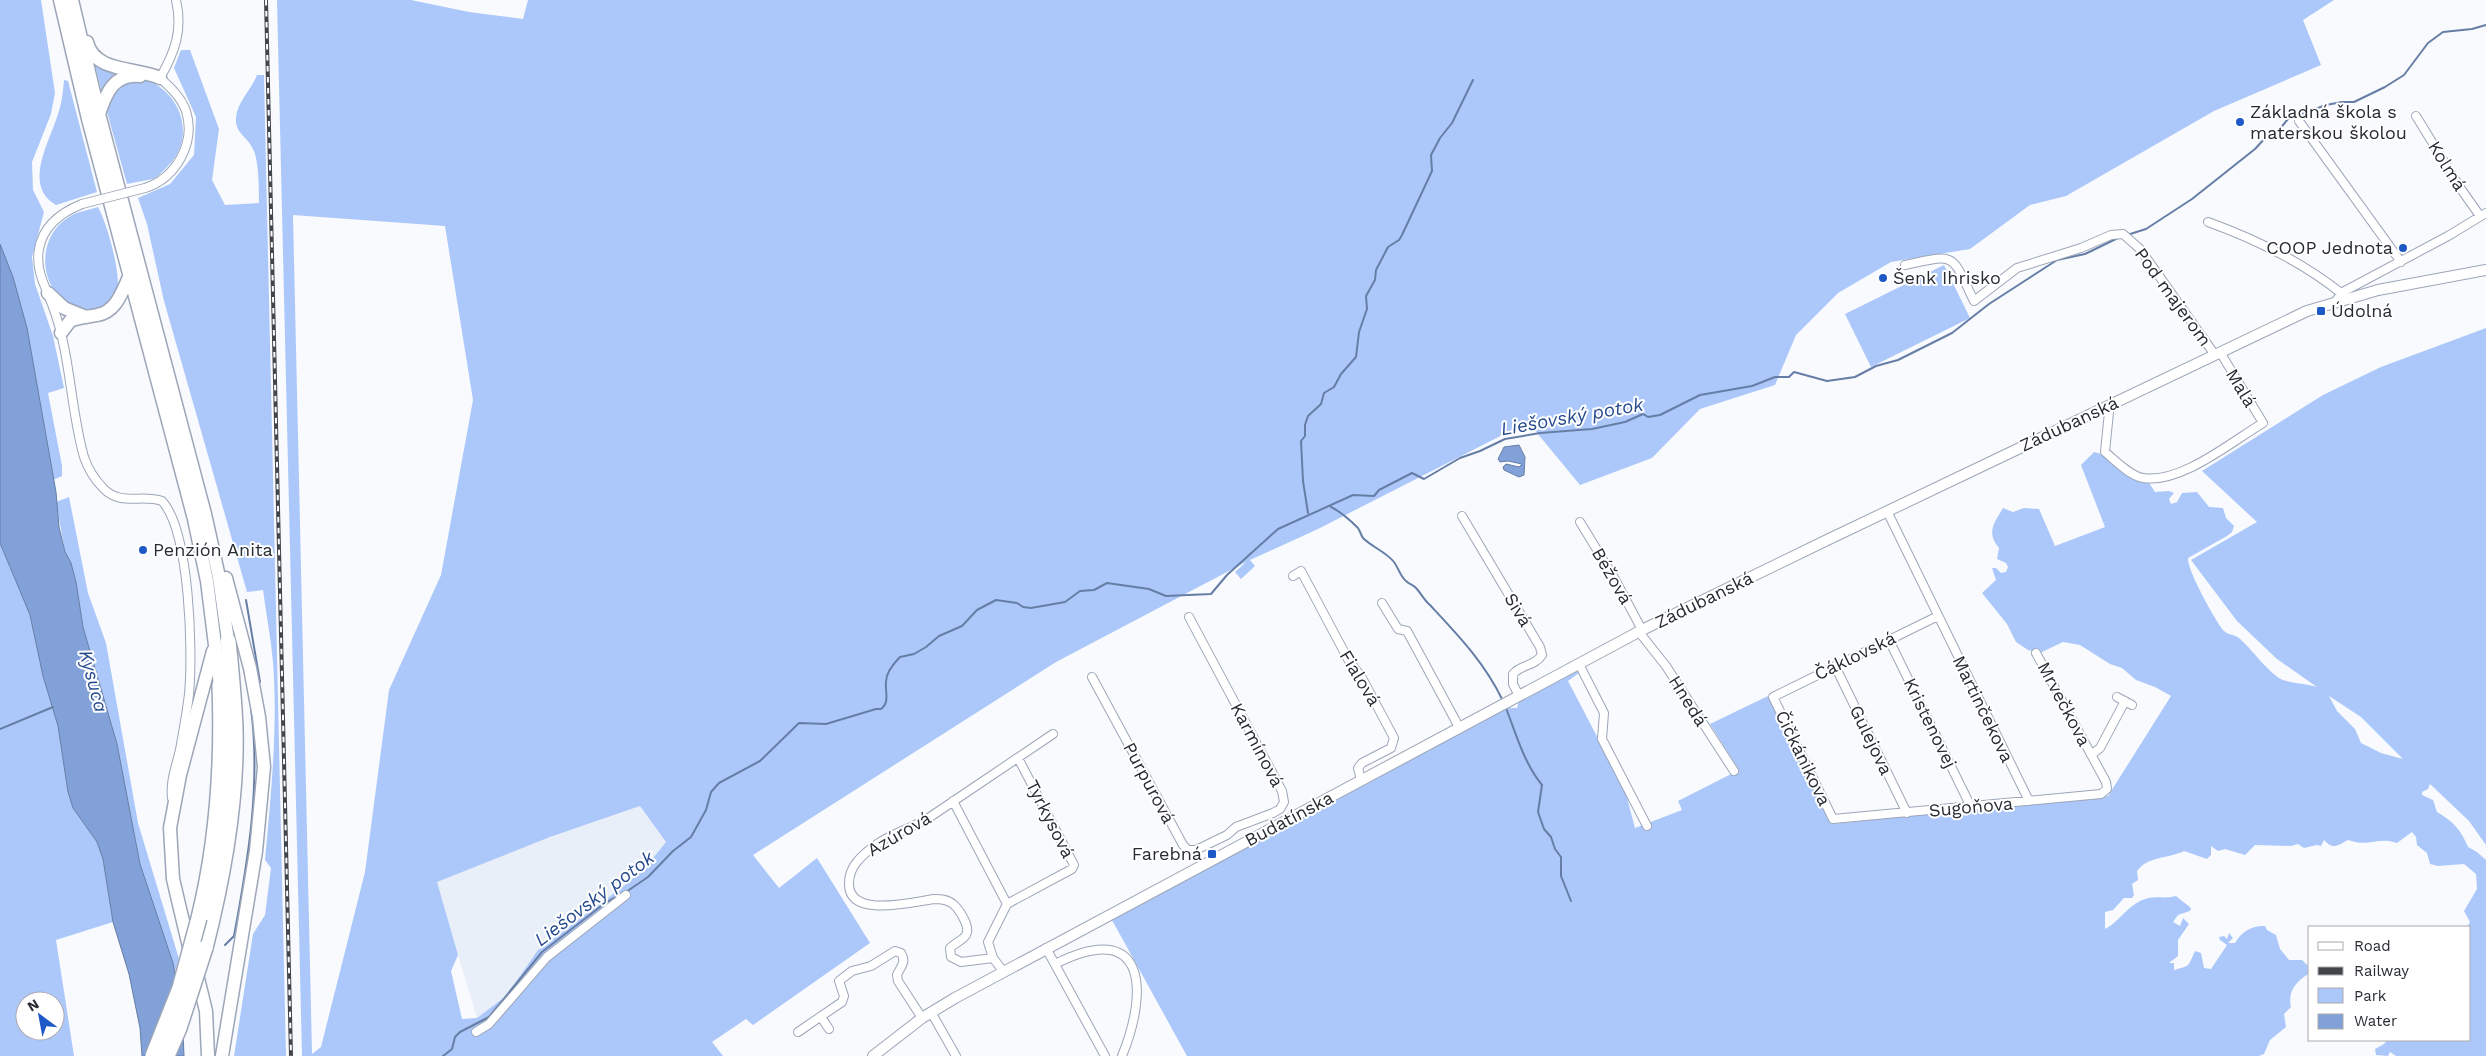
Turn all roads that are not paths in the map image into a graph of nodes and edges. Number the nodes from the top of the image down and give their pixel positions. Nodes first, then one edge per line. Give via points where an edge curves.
1 (60, 0) edge
2 (176, 0) edge
3 (73, 6) edge
4 (160, 78) junction
5 (99, 114) junction
6 (2416, 116) dead end
7 (2299, 120) dead end
8 (2483, 214) edge
9 (2208, 222) dead end
10 (2401, 262) junction
11 (1905, 265) dead end
12 (2486, 270) edge
13 (129, 277) junction
14 (48, 294) junction
15 (2338, 297) junction
16 (86, 317) junction
17 (61, 333) junction
18 (2218, 353) junction
19 (2108, 406) junction
20 (1888, 511) junction
21 (1462, 516) dead end
22 (1580, 522) dead end
23 (211, 542) junction
24 (1293, 576) dead end
25 (1382, 603) dead end
26 (1938, 616) junction
27 (1189, 617) dead end
28 (1415, 626) dead end
29 (1643, 630) junction
30 (1406, 631) junction
31 (1889, 640) junction
32 (222, 642) junction
33 (2036, 653) dead end
34 (1579, 664) junction
35 (1835, 666) junction
36 (1092, 677) dead end
37 (220, 685) joint
38 (1519, 696) junction
39 (1773, 697) joint
40 (2125, 701) dead end
41 (1459, 727) junction
42 (1053, 734) dead end
43 (2091, 755) junction
44 (1018, 758) junction
45 (1734, 771) dead end
46 (1361, 780) junction
47 (2107, 789) joint
48 (953, 801) junction
49 (2029, 801) junction
50 (173, 804) junction
51 (1971, 807) junction
52 (1907, 813) junction
53 (1833, 819) joint
54 (1647, 826) dead end
55 (1227, 835) junction
56 (1234, 848) junction
57 (626, 895) dead end
58 (1007, 904) junction
59 (1046, 948) junction
60 (993, 958) junction
61 (1055, 964) junction
62 (1003, 971) junction
63 (932, 1012) junction
64 (821, 1017) junction
65 (922, 1018) junction
66 (829, 1030) dead end
67 (476, 1032) dead end
68 (798, 1032) dead end
69 (153, 1056) edge
70 (167, 1056) edge
71 (208, 1056) edge
72 (222, 1056) edge
73 (873, 1056) edge
74 (956, 1056) edge
75 (1104, 1056) edge
76 (1122, 1056) edge

1 - 13 main road
2 - 4 street via 180,30 177,45
3 - 4 main road via 93,56 115,67 147,72
3 - 5 main road
4 - 5 main road via 123,77 112,85
4 - 14 street, bridge via 174,91 186,112 189,129 183,155 165,177 153,185 82,204 56,218 39,247 41,280
5 - 23 main road
6 - 8 street, Kolmá via 2461,189
7 - 10 street
8 - 10 street, Zádubanská
9 - 15 street via 2241,234 2310,270
10 - 15 street, Zádubanská
11 - 18 street, Pod majerom via 1942,256 1956,263 1974,301 2017,268 2111,235 2125,236 2140,249
12 - 15 street
13 - 16 main road via 120,297 109,310
13 - 32 main road via 194,519
14 - 16 main road via 64,308
14 - 17 street
15 - 18 street, Zádubanská
16 - 17 main road via 70,321
17 - 50 street via 84,458 99,483 114,497 162,501 167,506 184,561 190,638 189,693 170,787
18 - 19 street, Zádubanská
18 - 19 street, Malá via 2263,423 2172,476 2142,478 2105,452
19 - 20 street, Zádubanská
20 - 26 street, Martinčekova
20 - 29 street, Zádubanská
21 - 38 street, Sivá via 1540,647 1542,655 1538,662 1513,674 1513,684
22 - 29 street, Béžová
23 - 32 main road
23 - 72 main road via 220,550 250,668 264,767 256,851
24 - 46 street, Fialová via 1301,571 1394,738 1391,748 1358,768
25 - 30 street via 1398,629
26 - 31 street, Čáklovská
26 - 49 street, Martinčekova
27 - 55 street, Karmínová via 1282,791 1284,802 1280,809 1236,827
28 - 30 street
29 - 34 street, Budatínska
29 - 45 street, Hnedá
30 - 41 street
31 - 35 street, Čáklovská
31 - 51 street, Kristenovej
32 - 37 main road
32 - 50 main road
32 - 70 highway, bridge via 235,730 227,840 205,948
33 - 43 street, Mrvečkova
34 - 38 street, Budatínska
34 - 54 street via 1604,713 1602,739
35 - 39 street, Čáklovská
35 - 52 street, Gulejova
36 - 55 street, Purpurová via 1183,845 1188,850 1196,850
37 - 69 highway, bridge via 221,775 215,840 200,918 180,988
38 - 41 street, Budatínska
39 - 53 street, Čičkánikova
40 - 43 street, Mrvečkova via 2100,748
41 - 46 street, Budatínska
42 - 44 street, Tyrkysová
43 - 47 street, Mrvečkova
44 - 48 street, Tyrkysová
44 - 58 street, Tyrkysová via 1074,865 1072,870
46 - 56 street, Budatínska
47 - 49 street, Sugoňova via 2101,794
48 - 58 street
48 - 60 street, Azúrová via 916,826 874,846 854,866 849,887 856,900 868,906 934,899 948,901 954,904 967,928 966,936 950,948 951,957 961,962
49 - 51 street, Sugoňova
50 - 71 main road via 170,838 173,879 205,1004
51 - 52 street, Sugoňova
52 - 53 street, Sugoňova
55 - 56 street
56 - 59 street, Budatínska
57 - 67 street via 547,957 490,1024
58 - 60 street via 988,942
59 - 61 street
59 - 62 street, Budatínska
60 - 62 street
61 - 75 street
61 - 76 street via 1100,948 1112,948 1125,955 1136,974 1137,984 1135,1017
62 - 63 street, Budatínska
63 - 65 street, Budatínska
63 - 74 street
64 - 65 street via 842,1002 841,978 871,966 895,951 904,958 898,981
64 - 66 street
64 - 68 street
65 - 73 street, Budatínska

